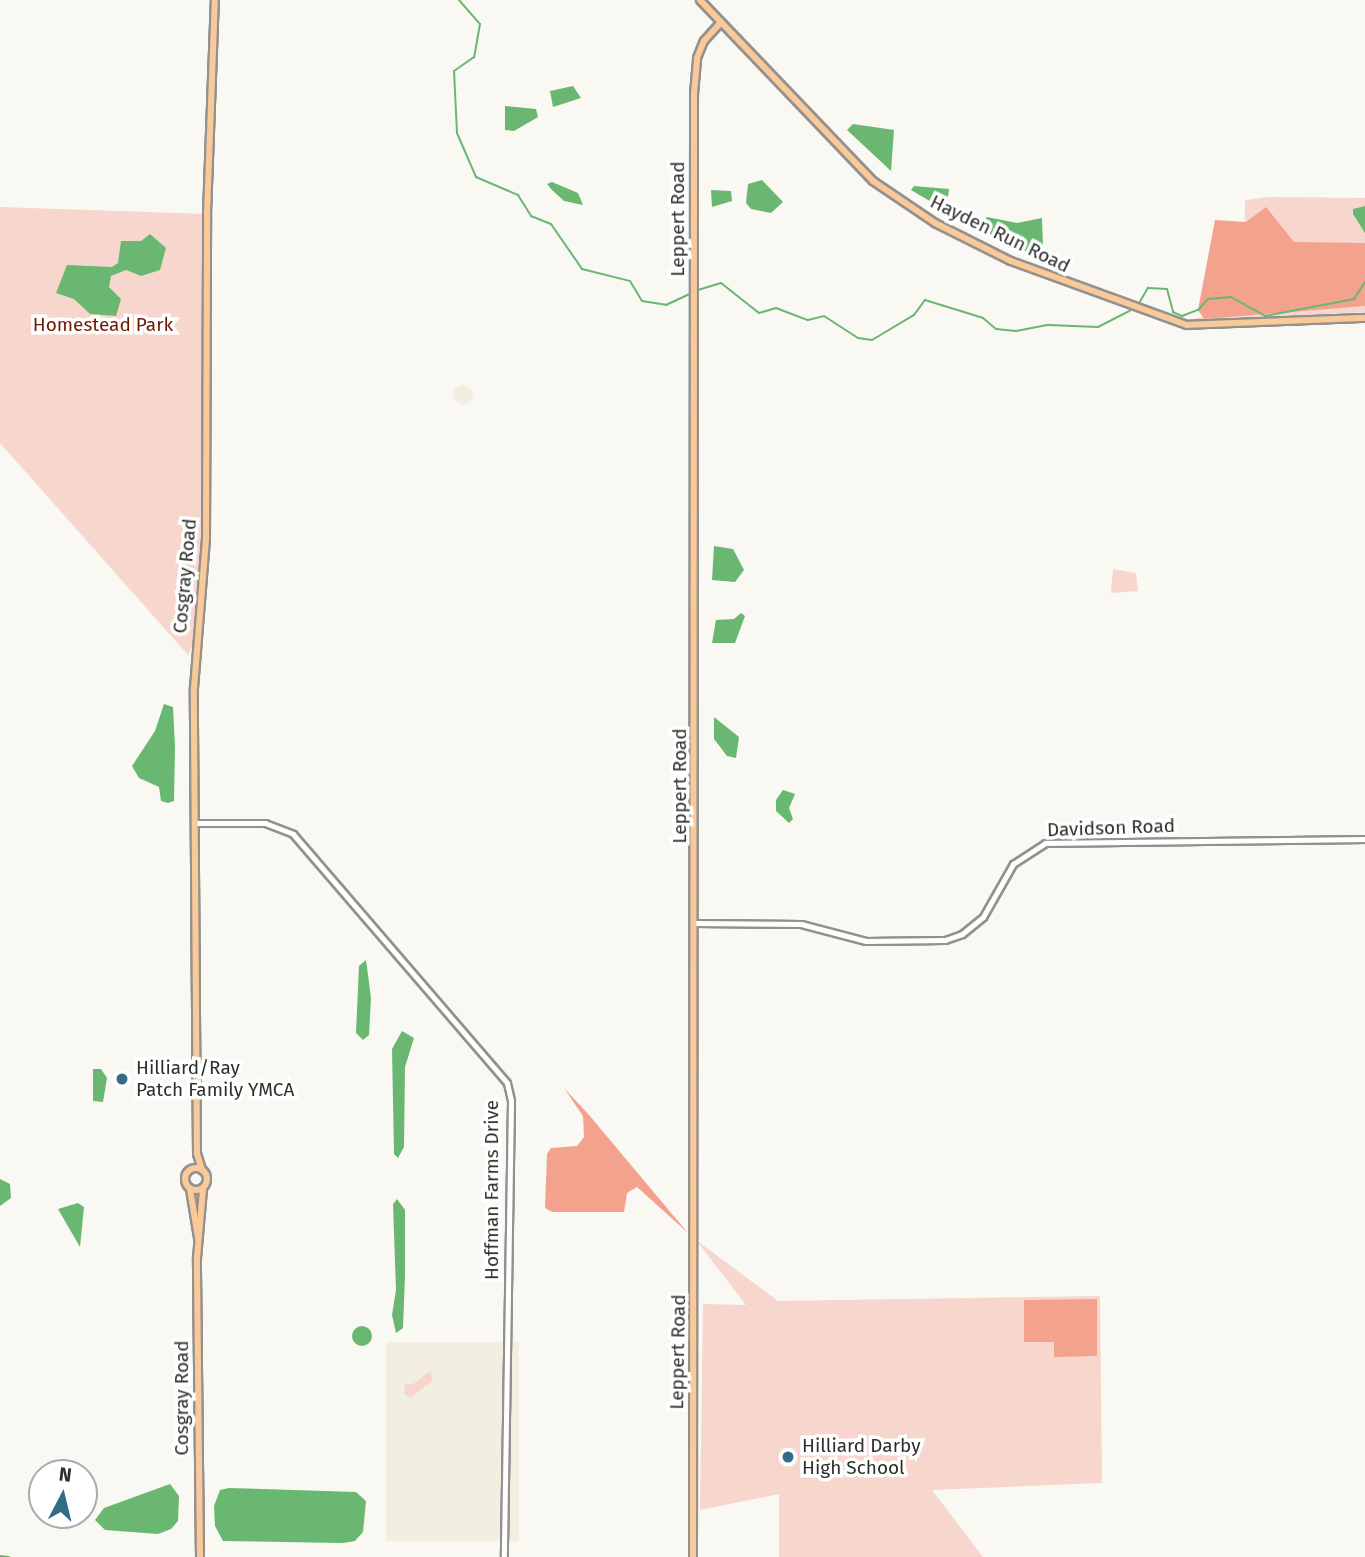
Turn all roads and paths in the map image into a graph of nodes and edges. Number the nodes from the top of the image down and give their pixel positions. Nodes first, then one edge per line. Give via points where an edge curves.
1 (215, 0) edge
2 (700, 0) edge
3 (721, 22) junction
4 (1365, 318) edge
5 (195, 823) junction
6 (1365, 839) edge
7 (696, 923) junction
8 (197, 1154) junction
9 (190, 1169) junction
10 (202, 1170) junction
11 (190, 1189) junction
12 (202, 1189) junction
13 (198, 1238) junction
14 (200, 1557) edge
15 (504, 1557) edge
16 (693, 1557) edge

1 - 5 main road, Cosgray Road via 207,214 206,539 195,640
2 - 3 main road, Hayden Run Road
3 - 4 main road, Hayden Run Road via 873,181 935,223 1011,261 1187,326
3 - 7 main road, Leppert Road via 704,41 697,58 694,94
5 - 8 main road, Cosgray Road
5 - 15 street, Hoffman Farms Drive via 265,823 292,834 507,1083 511,1101
6 - 7 street, Davidson Road via 1045,844 1013,864 983,917 962,934 936,941 852,940 801,924
7 - 16 main road, Leppert Road
8 - 9 main road, Cosgray Road
8 - 10 main road, Cosgray Road
9 - 10 main road
9 - 11 main road via 185,1180
10 - 12 main road via 207,1179
11 - 12 main road
11 - 13 main road, Cosgray Road
12 - 13 main road, Cosgray Road
13 - 14 main road, Cosgray Road

